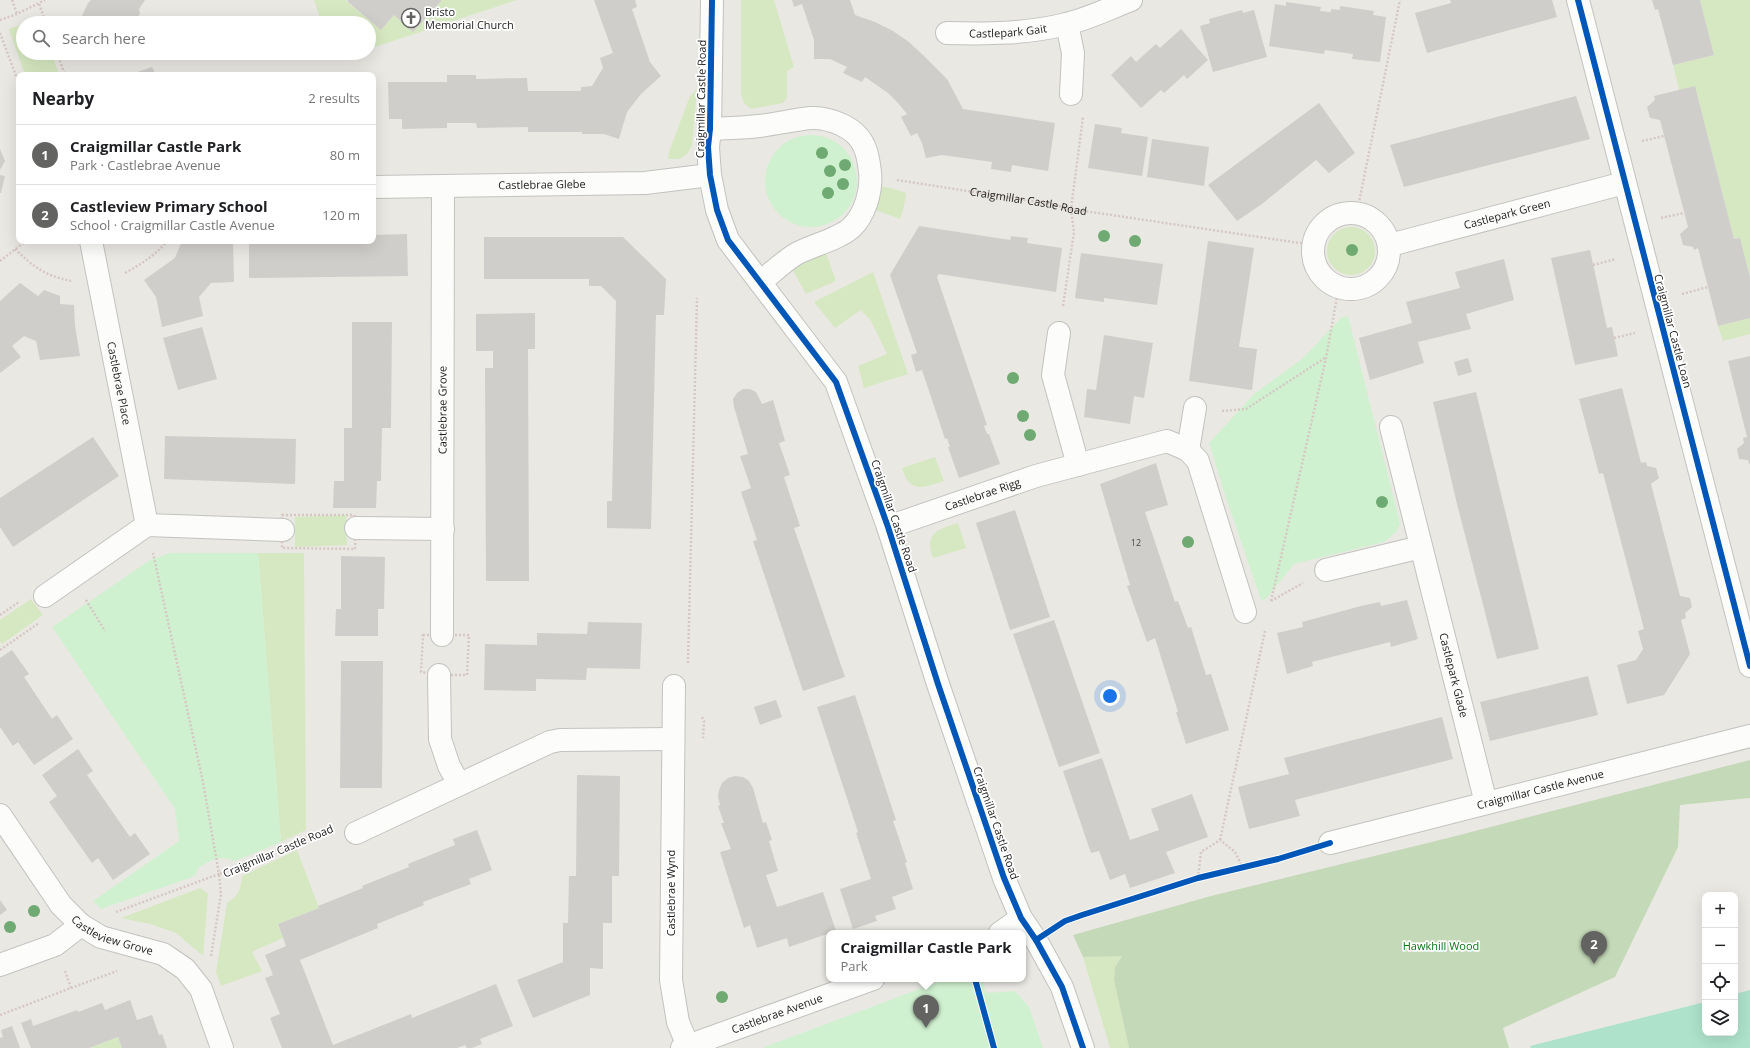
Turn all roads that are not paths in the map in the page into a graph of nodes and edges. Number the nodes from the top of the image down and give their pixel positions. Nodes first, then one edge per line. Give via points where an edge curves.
1 (712, 0) edge
2 (1131, 0) edge
3 (1578, 0) edge
4 (1067, 24) junction
5 (947, 33) dead end
6 (1071, 94) road end
7 (710, 129) junction
8 (710, 175) junction
9 (1624, 183) junction
10 (443, 186) junction
11 (376, 187) edge
12 (92, 244) edge
13 (1390, 245) junction
14 (760, 282) junction
15 (1059, 333) road end
16 (1195, 408) road end
17 (1390, 427) dead end
18 (1188, 450) junction
19 (1078, 465) junction
20 (147, 525) junction
21 (888, 527) junction
22 (356, 528) road end
23 (443, 529) junction
24 (283, 530) road end
25 (1421, 546) junction
26 (1326, 570) road end
27 (45, 596) dead end
28 (1245, 612) road end
29 (442, 635) dead end
30 (1750, 666) edge
31 (439, 675) dead end
32 (674, 686) dead end
33 (1750, 736) edge
34 (673, 739) junction
35 (459, 784) junction
36 (1486, 803) junction
37 (0, 815) edge
38 (356, 833) road end
39 (1330, 843) road end
40 (1021, 918) junction
41 (81, 925) junction
42 (1004, 930) edge
43 (0, 965) edge
44 (865, 982) edge
45 (685, 1047) edge
46 (222, 1048) edge
47 (1084, 1048) edge

1 - 7 street, Craigmillar Castle Road
2 - 4 street, Castlepark Gait
3 - 9 street, Craigmillar Castle Loan
4 - 5 street, Castlepark Gait via 1037,30 991,34
4 - 6 street via 1074,53
7 - 8 street, Craigmillar Castle Road
7 - 14 street, Craigmillar Castle Road via 758,126 811,118 829,120 855,134 864,144 869,157 871,175 865,205 850,228 796,254
8 - 10 street, Castlebrae Glebe via 645,183
8 - 14 street, Craigmillar Castle Road via 717,210 728,240
9 - 13 street, Castlepark Green
9 - 30 street, Craigmillar Castle Loan
10 - 11 street, Castlebrae Glebe
10 - 23 street, Castlebrae Grove
12 - 20 street, Castlebrae Place
13 - 13 street via 1378,223 1370,217 1357,212 1342,213 1326,221 1316,235 1312,255 1315,266 1331,284 1351,289 1361,288 1378,278 1388,260
14 - 21 street, Craigmillar Castle Road via 836,382
15 - 19 street via 1053,375
16 - 18 street
17 - 25 street, Castlepark Glade
18 - 19 street, Castlebrae Rigg via 1167,441
18 - 28 street via 1198,461
19 - 21 street, Castlebrae Rigg via 1036,476
20 - 24 street
20 - 27 street
21 - 40 street, Craigmillar Castle Road via 991,842
22 - 23 street
23 - 29 street, Castlebrae Grove
25 - 26 street
25 - 36 street, Castlepark Glade
31 - 35 street via 440,739 449,766
32 - 34 street, Castlebrae Wynd
33 - 36 street, Craigmillar Castle Avenue
34 - 35 street via 550,742
34 - 45 street, Castlebrae Wynd via 671,980
35 - 38 street
36 - 39 street, Craigmillar Castle Avenue
37 - 41 street, Castleview Grove via 61,905
40 - 42 street
40 - 47 street, Craigmillar Castle Road via 1062,987
41 - 43 street via 55,944
41 - 46 street, Castleview Grove via 101,937 163,954 185,969 201,989
44 - 45 street, Castlebrae Avenue

